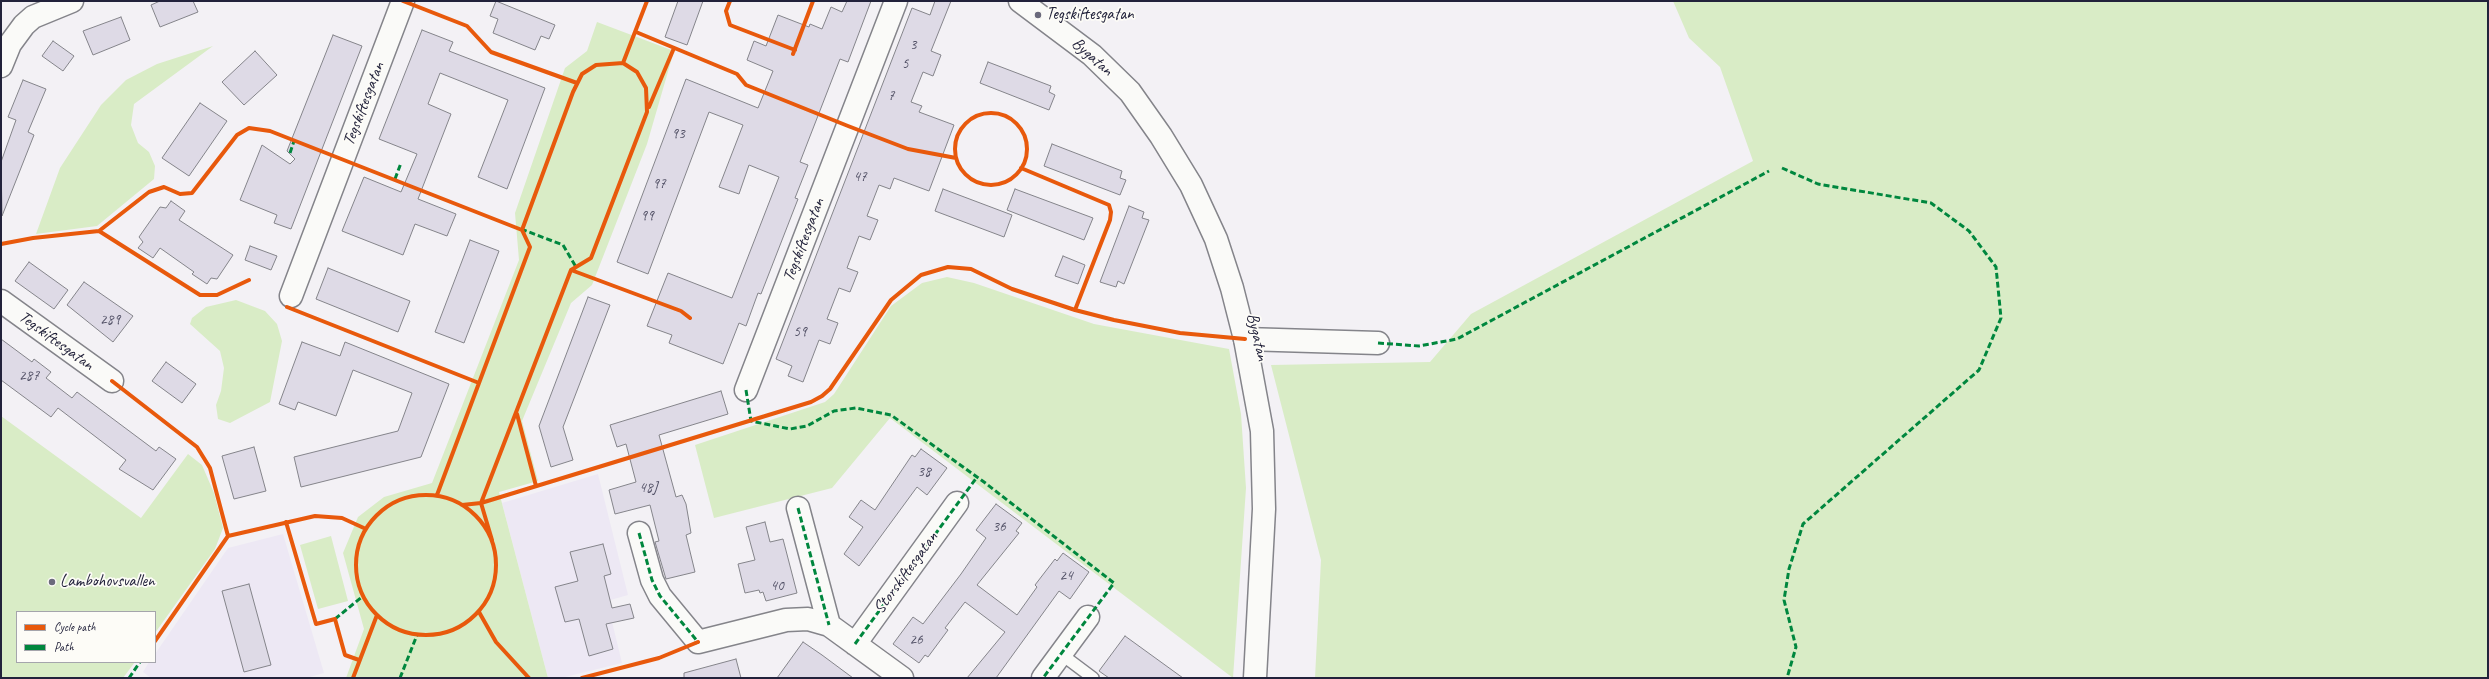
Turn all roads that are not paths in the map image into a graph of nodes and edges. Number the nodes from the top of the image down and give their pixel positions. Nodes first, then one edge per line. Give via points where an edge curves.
1 (72, 1) edge
2 (403, 1) edge
3 (896, 1) edge
4 (1020, 1) edge
5 (1, 66) edge
6 (291, 296) dead end
7 (1, 301) edge
8 (1245, 340) junction
9 (1378, 342) dead end
10 (112, 381) dead end
11 (746, 390) dead end
12 (957, 503) dead end
13 (798, 508) dead end
14 (639, 533) dead end
15 (1088, 617) dead end
16 (829, 625) junction
17 (855, 644) junction
18 (1061, 654) junction
19 (902, 678) edge
20 (1043, 678) edge
21 (1093, 678) edge
22 (1255, 678) edge

1 - 5 street via 33,17 24,25 10,44
2 - 6 street, Tegskiftesgatan
3 - 11 street, Tegskiftesgatan
4 - 8 street, Bygatan via 1092,55 1130,92 1162,136 1191,185 1216,239
7 - 10 street, Tegskiftesgatan
8 - 9 street
8 - 22 street, Bygatan via 1256,392 1264,468 1264,517
12 - 17 street, Storskiftesgatan
13 - 16 street
14 - 16 street via 652,580 660,596 698,642 786,620 808,619
15 - 18 street
16 - 17 street
17 - 19 street
18 - 20 street
18 - 21 lane

